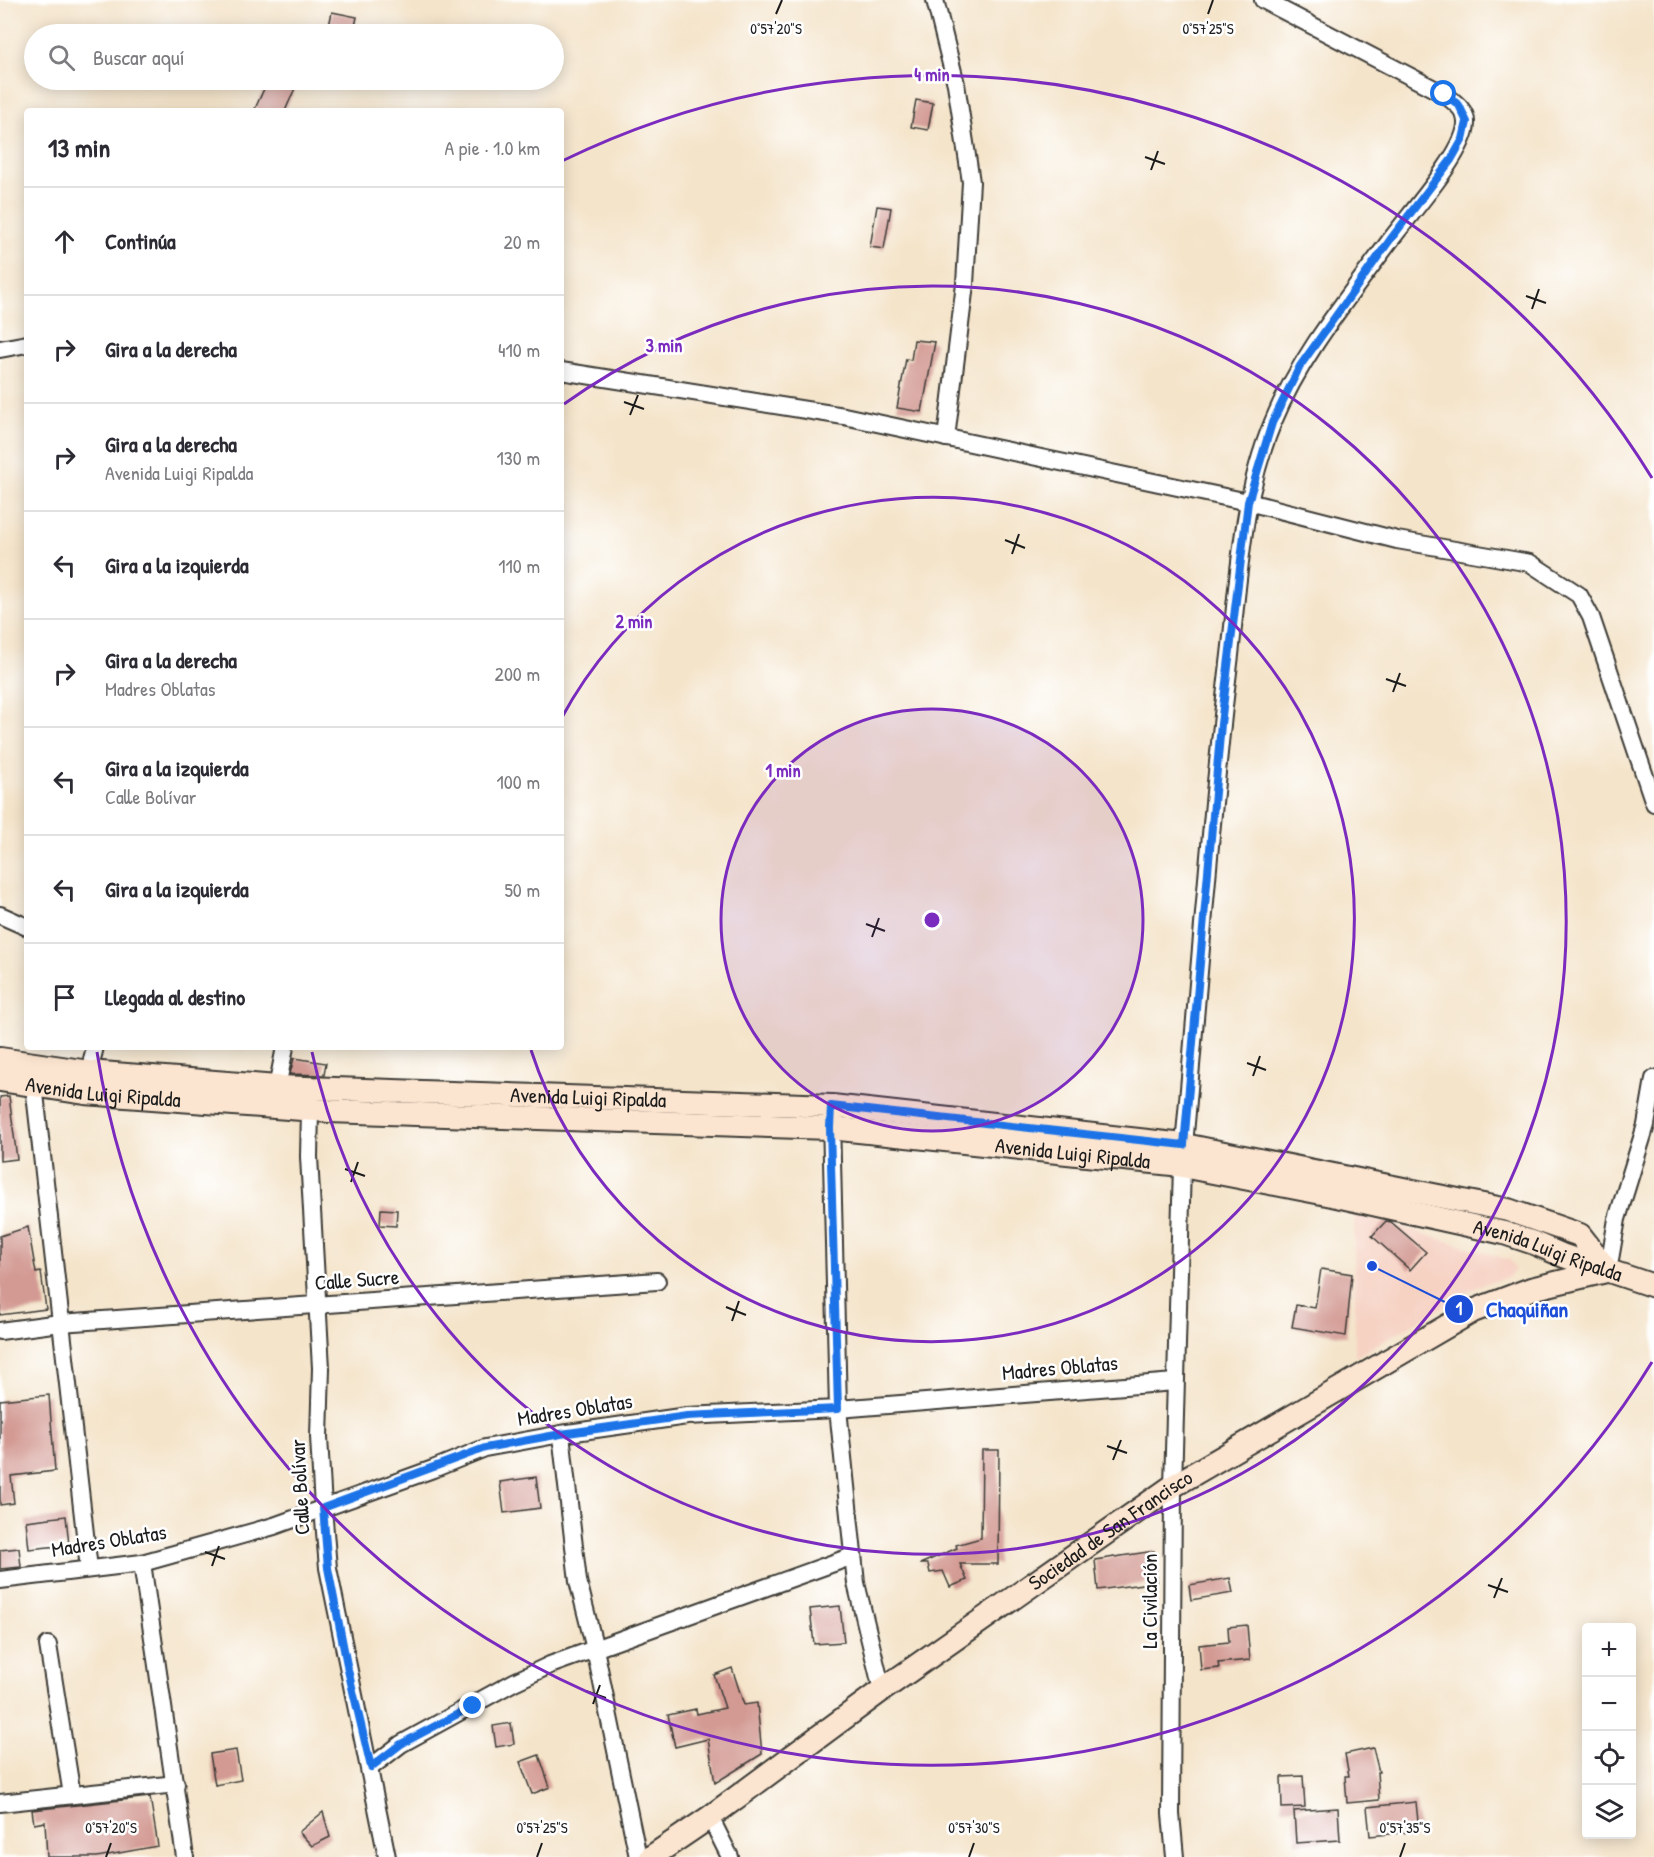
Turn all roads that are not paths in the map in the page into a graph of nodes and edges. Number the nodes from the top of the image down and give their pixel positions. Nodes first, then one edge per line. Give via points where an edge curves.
1 (936, 0) edge
2 (1263, 0) edge
3 (24, 345) edge
4 (0, 349) edge
5 (564, 371) edge
6 (946, 438) junction
7 (1248, 502) junction
8 (1654, 803) edge
9 (0, 915) edge
10 (24, 926) edge
11 (94, 1050) edge
12 (284, 1050) edge
13 (0, 1059) edge
14 (88, 1072) junction
15 (35, 1075) junction
16 (1654, 1079) edge
17 (0, 1080) edge
18 (275, 1097) junction
19 (310, 1110) junction
20 (831, 1117) junction
21 (1183, 1156) junction
22 (1608, 1271) junction
23 (657, 1281) dead end
24 (1654, 1286) edge
25 (317, 1305) junction
26 (60, 1323) junction
27 (0, 1331) edge
28 (1175, 1382) junction
29 (838, 1409) junction
30 (561, 1434) junction
31 (1173, 1486) junction
32 (323, 1508) junction
33 (853, 1556) junction
34 (142, 1563) junction
35 (89, 1569) junction
36 (0, 1580) edge
37 (48, 1644) dead end
38 (595, 1649) junction
39 (882, 1690) junction
40 (371, 1767) junction
41 (176, 1785) junction
42 (72, 1795) junction
43 (0, 1803) edge
44 (710, 1817) junction
45 (185, 1857) edge
46 (387, 1857) edge
47 (638, 1857) edge
48 (651, 1857) edge
49 (730, 1857) edge
50 (1175, 1857) edge

1 - 6 street via 956,84 971,182 966,284
2 - 7 street, La Civilación via 1444,94 1459,105 1467,122 1451,160 1300,366 1272,423
3 - 4 street
5 - 6 street via 844,416
6 - 7 street
7 - 8 street via 1397,540 1530,563 1579,595 1591,617
7 - 21 street, La Civilación via 1221,724
9 - 10 street
11 - 14 street
12 - 18 street
13 - 15 street, Avenida Luigi Ripalda
14 - 15 street, Avenida Luigi Ripalda
14 - 18 street, Avenida Luigi Ripalda
15 - 17 street, Avenida Luigi Ripalda
15 - 18 street, Avenida Luigi Ripalda via 86,1093
15 - 26 street
16 - 22 street via 1646,1125 1617,1219
18 - 19 street, Avenida Luigi Ripalda
18 - 20 street, Avenida Luigi Ripalda
19 - 20 street, Avenida Luigi Ripalda
19 - 25 street, Calle Bolívar
20 - 21 street, Avenida Luigi Ripalda
20 - 29 street
21 - 22 street, Avenida Luigi Ripalda via 1332,1195 1504,1233
21 - 28 street, La Civilación
22 - 24 street, Avenida Luigi Ripalda
22 - 31 street, Sociedad de San Francisco via 1531,1289 1473,1311
23 - 25 street, Calle Sucre
25 - 26 street, Calle Sucre
25 - 32 street, Calle Bolívar
26 - 27 street, Calle Sucre
26 - 35 street
28 - 29 street, Madres Oblatas
28 - 31 street, La Civilación
29 - 30 street, Madres Oblatas via 687,1416
29 - 33 street
30 - 32 street, Madres Oblatas via 485,1448
30 - 38 street via 578,1581
31 - 39 street, Sociedad de San Francisco
31 - 50 street, La Civilación via 1171,1814
32 - 34 street, Madres Oblatas
32 - 40 street, Calle Bolívar via 331,1579
33 - 38 street
33 - 39 street
34 - 35 street, Madres Oblatas
34 - 41 street
35 - 36 street, Madres Oblatas
37 - 42 street
38 - 40 street via 514,1682 401,1744
38 - 47 street
39 - 44 street, Sociedad de San Francisco
40 - 46 street, Calle Bolívar
41 - 42 street
41 - 45 street
42 - 43 street
44 - 48 street, Sociedad de San Francisco
44 - 49 street

